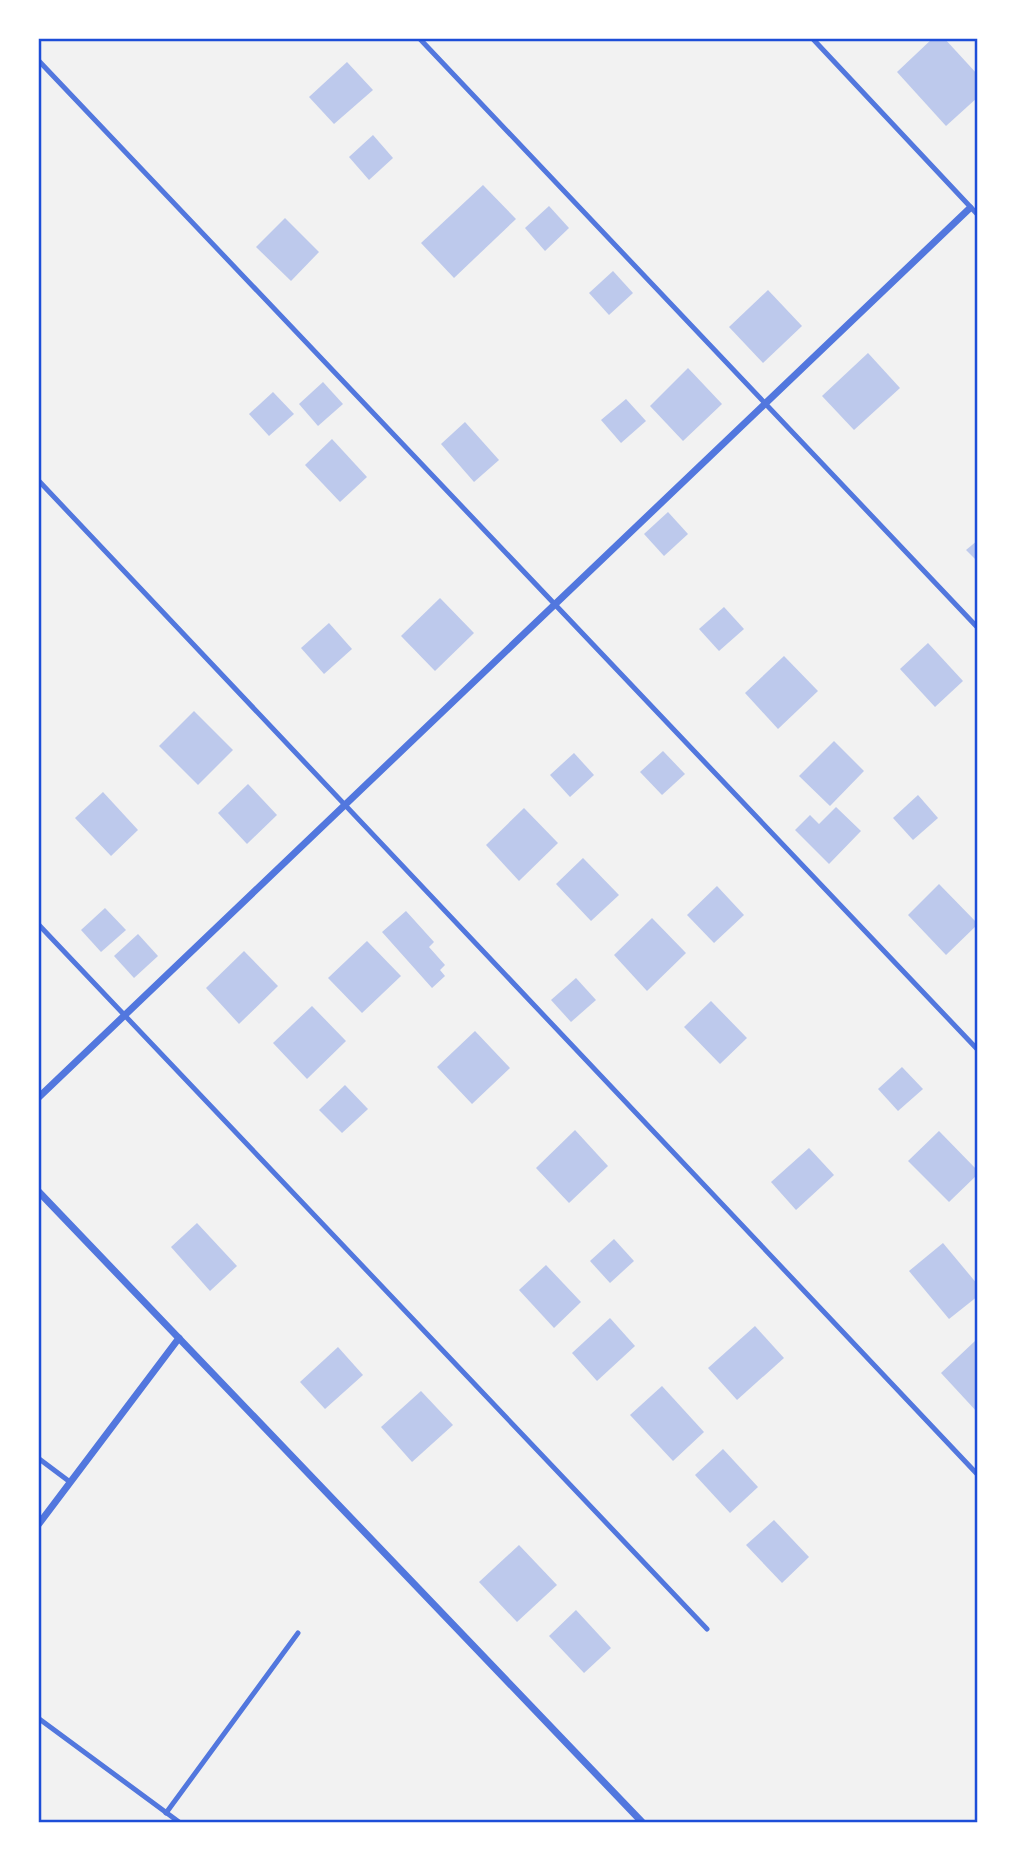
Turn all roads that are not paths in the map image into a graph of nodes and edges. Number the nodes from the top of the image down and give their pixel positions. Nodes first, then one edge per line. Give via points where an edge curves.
1 (419, 38) edge
2 (812, 38) edge
3 (38, 60) edge
4 (978, 201) edge
5 (970, 208) junction
6 (978, 215) edge
7 (766, 403) junction
8 (38, 480) edge
9 (555, 604) junction
10 (978, 628) edge
11 (346, 804) junction
12 (38, 925) edge
13 (124, 1015) junction
14 (978, 1050) edge
15 (38, 1098) edge
16 (38, 1191) edge
17 (179, 1338) junction
18 (38, 1458) edge
19 (978, 1475) edge
20 (70, 1482) junction
21 (38, 1525) edge
22 (707, 1629) dead end
23 (298, 1633) dead end
24 (38, 1718) edge
25 (166, 1813) junction
26 (179, 1822) edge
27 (642, 1822) edge

1 - 7 lane
2 - 5 lane
3 - 9 lane
4 - 5 lane
5 - 6 lane
5 - 7 street
7 - 9 street
7 - 10 lane
8 - 11 lane
9 - 11 street
9 - 14 lane
11 - 13 street
11 - 19 lane
12 - 13 lane
13 - 15 street
13 - 22 lane
16 - 17 street
17 - 20 street
17 - 27 street
18 - 20 lane
20 - 21 street
23 - 25 lane
24 - 25 lane
25 - 26 lane

